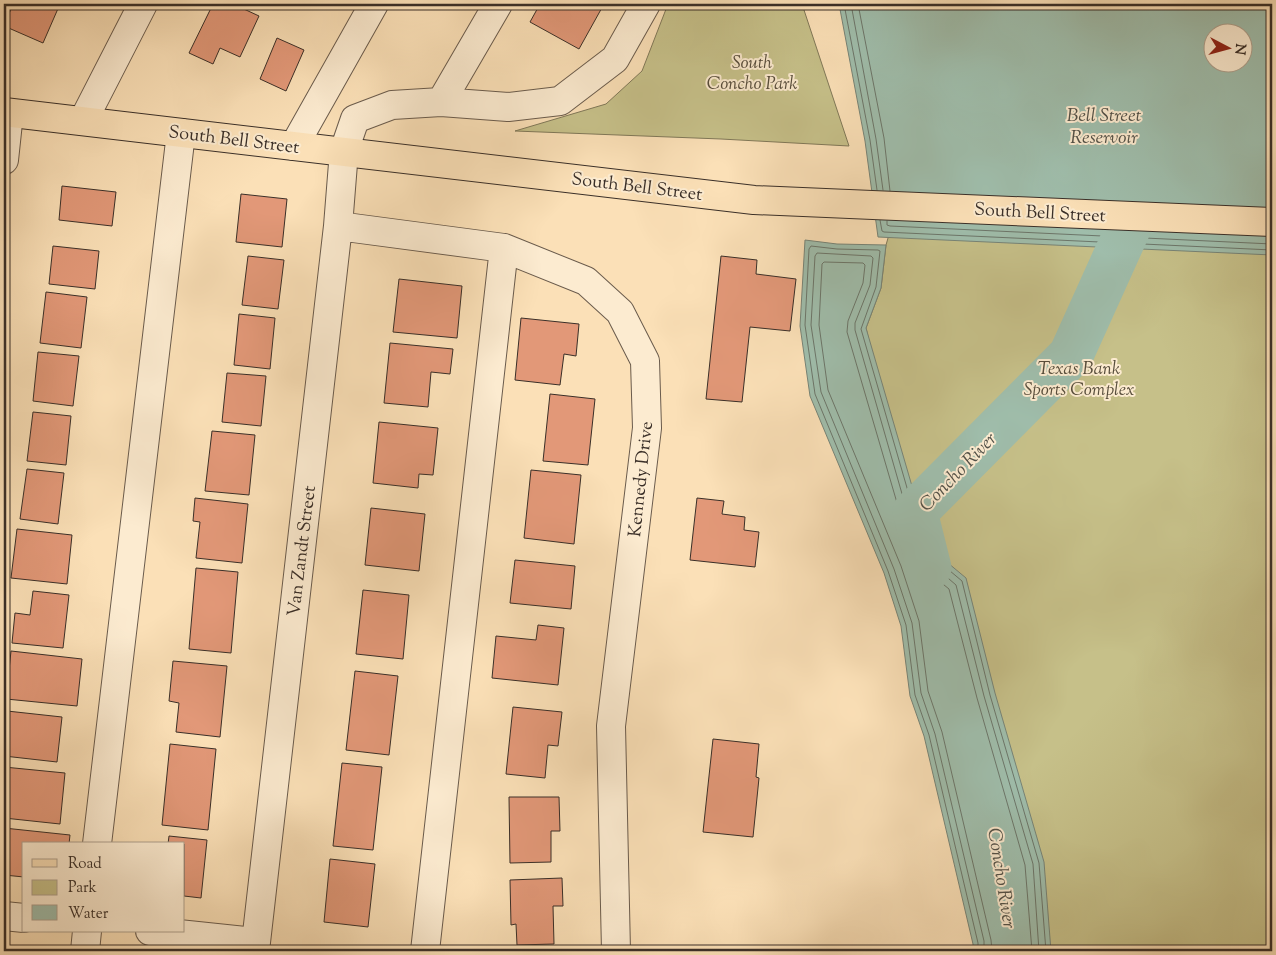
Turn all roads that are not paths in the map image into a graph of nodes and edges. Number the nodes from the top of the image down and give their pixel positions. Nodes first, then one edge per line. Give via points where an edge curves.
1 (142, 4) edge
2 (374, 4) edge
3 (498, 4) edge
4 (646, 4) edge
5 (441, 102) junction
6 (6, 112) edge
7 (83, 121) junction
8 (181, 132) junction
9 (294, 146) junction
10 (344, 151) junction
11 (4, 160) edge
12 (1272, 222) edge
13 (338, 226) junction
14 (504, 248) junction
15 (97, 842) edge
16 (4, 916) edge
17 (22, 918) edge
18 (87, 932) edge
19 (157, 932) edge
20 (255, 947) edge
21 (85, 951) edge
22 (425, 951) edge
23 (616, 951) edge

1 - 7 street
2 - 9 street
3 - 5 street
4 - 5 street via 615,59 560,101 508,107
5 - 10 street, Van Zandt Street via 392,105 355,119
6 - 7 main road, South Bell Street
6 - 11 street
7 - 8 main road, South Bell Street
8 - 9 main road, South Bell Street
8 - 15 street
9 - 10 main road, South Bell Street
10 - 12 main road, South Bell Street via 754,200
10 - 13 street, Van Zandt Street
13 - 14 street, Kennedy Drive
13 - 20 street, Van Zandt Street
14 - 22 street
14 - 23 street, Kennedy Drive via 586,281 620,312 645,361 647,428 611,726
16 - 17 street
18 - 21 street
19 - 20 street

